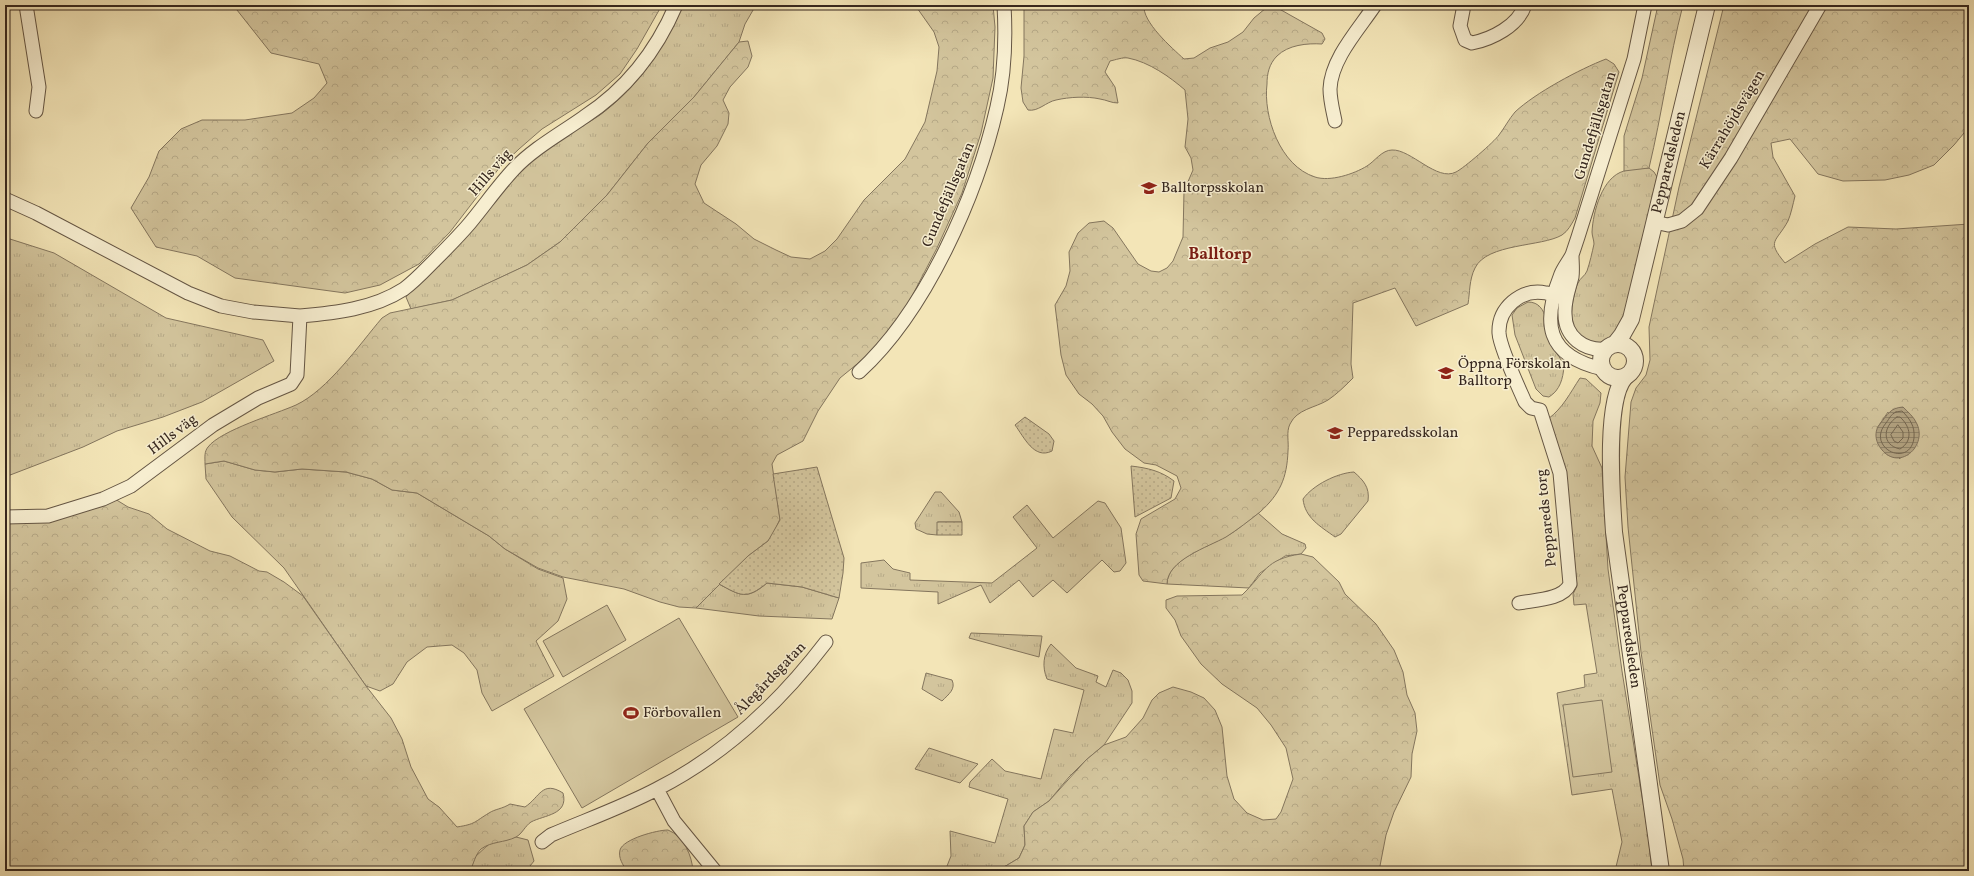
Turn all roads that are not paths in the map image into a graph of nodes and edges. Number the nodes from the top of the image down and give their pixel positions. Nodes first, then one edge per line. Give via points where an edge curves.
1 (26, 5) edge
2 (676, 5) edge
3 (1004, 5) edge
4 (1376, 5) edge
5 (1464, 5) edge
6 (1525, 5) edge
7 (1645, 5) edge
8 (1707, 5) edge
9 (1820, 5) edge
10 (36, 111) dead end
11 (1335, 120) dead end
12 (5, 199) edge
13 (1654, 222) junction
14 (1560, 297) junction
15 (300, 316) junction
16 (1631, 319) junction
17 (1610, 346) junction
18 (1635, 356) junction
19 (1604, 371) junction
20 (859, 372) dead end
21 (1625, 377) junction
22 (1615, 401) junction
23 (5, 517) edge
24 (1518, 603) dead end
25 (826, 642) dead end
26 (657, 789) junction
27 (542, 842) dead end
28 (715, 871) edge
29 (1661, 871) edge

1 - 10 street via 39,87
2 - 15 street, Hills väg via 662,37 627,83 528,155 446,249 404,289 340,313
3 - 20 street, Gundefjällsgatan via 1005,51 997,107 988,144 970,194 945,248 902,323 890,341
4 - 11 street via 1345,48 1334,69 1330,89
5 - 6 street via 1461,32 1465,40 1472,44 1510,26
7 - 14 street, Gundefjällsgatan via 1634,59 1572,255 1562,272
8 - 13 street, Pepparedsleden
9 - 13 street, Kärrahöjdsvägen via 1731,158 1697,209 1682,221 1668,225
12 - 15 street, Hills väg via 188,293 228,307
13 - 16 street, Pepparedsleden
14 - 17 street, Gundefjällsgatan via 1572,336 1584,346 1599,350
14 - 19 street, Gundefjällsgatan via 1550,314 1551,328 1559,346 1584,364
14 - 24 street, Peppareds torg via 1536,292 1519,296 1505,310 1500,326 1501,341 1525,402 1531,408 1540,410 1556,458 1560,474 1570,584 1561,594
15 - 23 street, Hills väg via 297,375 291,384 258,398 213,424 130,486 102,499 48,516
16 - 17 street, Pepparedsleden via 1622,336
16 - 18 street, Pepparedsleden
17 - 18 street via 1620,344 1628,347
17 - 19 street via 1601,358
18 - 21 street via 1634,369
19 - 21 street via 1615,378
19 - 22 street, Pepparedsleden
21 - 22 street, Pepparedsleden
22 - 29 street, Pepparedsleden via 1612,475 1614,532
25 - 26 street, Ålegårdsgatan via 791,683 738,736 683,775
26 - 27 street, Ålegårdsgatan via 551,835
26 - 28 street via 674,821

